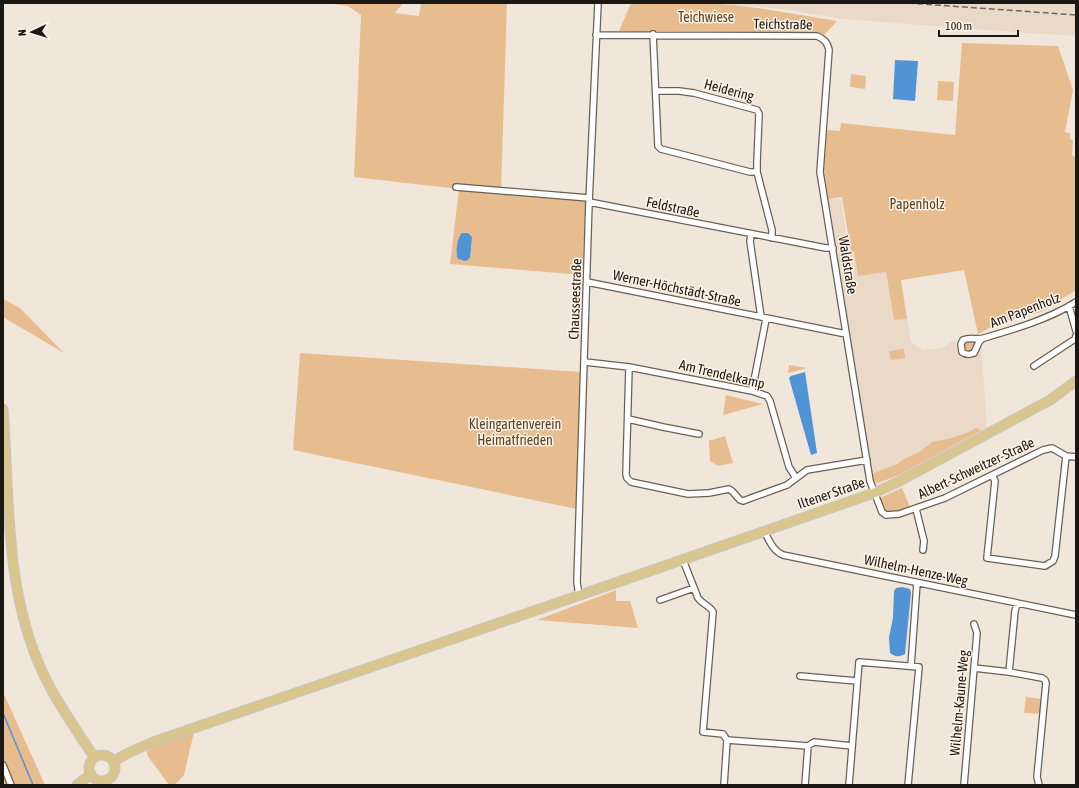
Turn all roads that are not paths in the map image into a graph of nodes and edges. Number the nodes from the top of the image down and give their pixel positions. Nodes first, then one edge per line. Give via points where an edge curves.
1 (598, 3) edge
2 (653, 34) junction
3 (596, 35) junction
4 (825, 40) joint
5 (656, 91) junction
6 (758, 172) junction
7 (456, 187) dead end
8 (589, 200) junction
9 (751, 235) junction
10 (772, 238) junction
11 (833, 248) junction
12 (587, 282) junction
13 (1076, 302) edge
14 (1069, 306) junction
15 (764, 318) junction
16 (1076, 331) edge
17 (846, 334) junction
18 (1076, 336) edge
19 (982, 339) dead end
20 (585, 362) junction
21 (1034, 366) dead end
22 (629, 367) junction
23 (1076, 381) edge
24 (752, 391) junction
25 (3, 408) edge
26 (628, 418) junction
27 (699, 434) dead end
28 (1066, 456) junction
29 (1076, 457) edge
30 (867, 460) junction
31 (992, 475) junction
32 (796, 478) junction
33 (874, 493) junction
34 (916, 509) junction
35 (764, 531) junction
36 (923, 550) dead end
37 (683, 560) junction
38 (917, 583) junction
39 (694, 588) junction
40 (579, 596) junction
41 (660, 600) dead end
42 (1017, 604) junction
43 (1076, 615) edge
44 (974, 624) dead end
45 (911, 666) junction
46 (974, 668) junction
47 (1009, 672) junction
48 (800, 676) dead end
49 (858, 681) junction
50 (727, 740) junction
51 (808, 746) junction
52 (852, 746) junction
53 (94, 757) junction
54 (114, 761) junction
55 (3, 765) edge
56 (91, 774) junction
57 (11, 785) edge
58 (77, 785) edge
59 (724, 785) edge
60 (805, 785) edge
61 (849, 785) edge
62 (908, 785) edge
63 (964, 785) edge
64 (1038, 785) edge

1 - 3 street, Chausseestraße
2 - 3 street, Teichstraße
2 - 4 street, Teichstraße via 817,36
2 - 5 street
3 - 8 street, Chausseestraße
4 - 11 street, Waldstraße via 829,50 820,172
5 - 6 street via 657,143 661,149
5 - 6 street, Heidering via 694,93 757,110
6 - 10 street, Heidering
7 - 8 street, Feldstraße
8 - 9 street, Feldstraße
8 - 12 street, Chausseestraße
9 - 10 street, Feldstraße
9 - 15 street, Werner-Höchstädt-Straße via 755,274
10 - 11 street, Feldstraße
11 - 17 street, Waldstraße
12 - 15 street, Werner-Höchstädt-Straße
12 - 20 street, Chausseestraße
13 - 14 street, Am Papenholz
14 - 16 street
14 - 19 street, Am Papenholz via 1043,319
15 - 17 street, Werner-Höchstädt-Straße
15 - 24 street, Werner-Höchstädt-Straße
17 - 30 street, Waldstraße
18 - 21 street
20 - 22 street, Am Trendelkamp
20 - 40 street, Chausseestraße via 577,582
22 - 24 street, Am Trendelkamp
22 - 26 street
23 - 33 main road, Iltener Straße via 1044,403
24 - 32 street, Am Trendelkamp via 767,396 770,401 789,467
25 - 53 main road via 12,561 24,620 33,650 50,688
26 - 27 street
26 - 32 street via 626,474 631,482 688,494 704,494 729,488 743,501 786,486
28 - 29 street, Albert-Schweitzer-Straße
28 - 31 street, Albert-Schweitzer-Straße via 1052,448 1043,450
28 - 31 street via 1055,556 1050,563 1042,566 987,558 995,481
30 - 32 street via 807,470
30 - 33 street, Waldstraße
31 - 34 street, Albert-Schweitzer-Straße
33 - 34 street, Albert-Schweitzer-Straße via 882,512 886,515
33 - 35 main road, Iltener Straße
34 - 36 street via 924,541
35 - 37 main road, Iltener Straße
35 - 38 street, Wilhelm-Henze-Weg via 778,554
37 - 39 street
37 - 40 main road, Iltener Straße
38 - 42 street, Wilhelm-Henze-Weg
38 - 45 street
39 - 41 street
39 - 50 street via 701,602 713,612 703,732 723,734
40 - 54 main road, Iltener Straße via 154,742
42 - 43 street, Wilhelm-Henze-Weg
42 - 47 street via 1014,611
44 - 46 street, Wilhelm-Kaune-Weg via 977,633
45 - 49 street via 859,662
45 - 62 street via 919,667
46 - 47 street
46 - 63 street, Wilhelm-Kaune-Weg
47 - 64 street via 1042,678 1046,683
48 - 49 street
49 - 52 street
50 - 51 street
50 - 59 street
51 - 52 street via 814,742
51 - 60 street
52 - 61 street
53 - 54 main road via 103,754
53 - 56 main road via 89,767
54 - 56 main road via 115,773 109,779 97,780
55 - 57 street
56 - 58 main road

